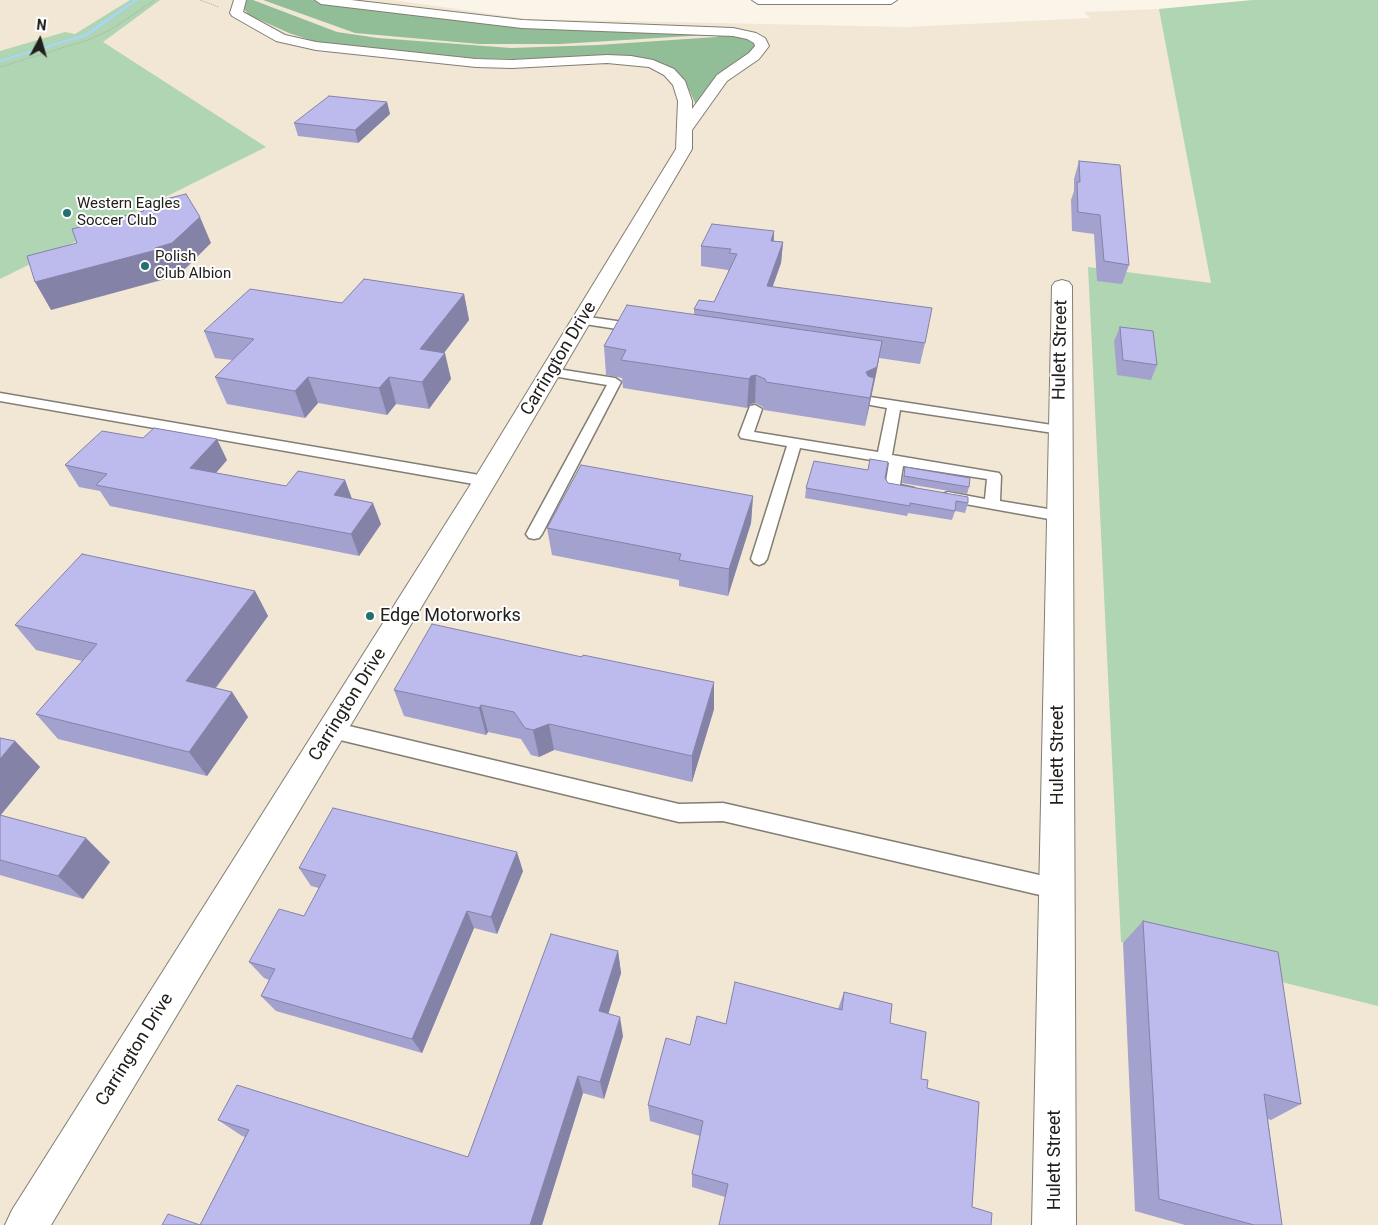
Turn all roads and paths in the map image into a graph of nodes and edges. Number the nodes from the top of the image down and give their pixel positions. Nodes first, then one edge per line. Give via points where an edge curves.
1 (155, 0) edge
2 (240, 0) edge
3 (322, 0) edge
4 (758, 0) edge
5 (891, 0) edge
6 (0, 67) edge
7 (686, 128) junction
8 (1062, 286) dead end
9 (582, 320) junction
10 (649, 330) edge
11 (551, 372) junction
12 (0, 397) edge
13 (870, 401) edge
14 (894, 405) junction
15 (755, 409) dead end
16 (1060, 430) junction
17 (795, 443) junction
18 (890, 459) junction
19 (485, 481) junction
20 (919, 492) edge
21 (937, 496) edge
22 (992, 505) junction
23 (1060, 516) junction
24 (534, 534) dead end
25 (759, 559) dead end
26 (332, 730) junction
27 (1057, 889) junction
28 (27, 1225) edge
29 (1054, 1225) edge

1 - 6 path via 110,30 88,40
2 - 7 main road, Carrington Drive via 236,13 281,38 316,46 512,64 607,59 653,64 669,72 680,84 685,101
3 - 7 main road, Carrington Drive via 522,24 733,32 760,41 762,46 754,56 722,78
4 - 5 main road
7 - 9 main road, Carrington Drive via 684,149
8 - 16 main road, Hulett Street
9 - 10 lane
9 - 11 main road, Carrington Drive
11 - 19 main road, Carrington Drive
11 - 24 lane via 615,382
12 - 19 lane
13 - 14 lane
14 - 16 lane
14 - 18 lane
15 - 17 lane via 746,435
16 - 23 main road, Hulett Street
17 - 18 lane
17 - 25 lane
18 - 20 lane via 892,488
18 - 22 lane via 994,476
19 - 26 main road, Carrington Drive
21 - 22 lane
22 - 23 lane
23 - 27 main road, Hulett Street
26 - 27 lane via 679,813 723,812
26 - 28 main road, Carrington Drive
27 - 29 main road, Hulett Street

